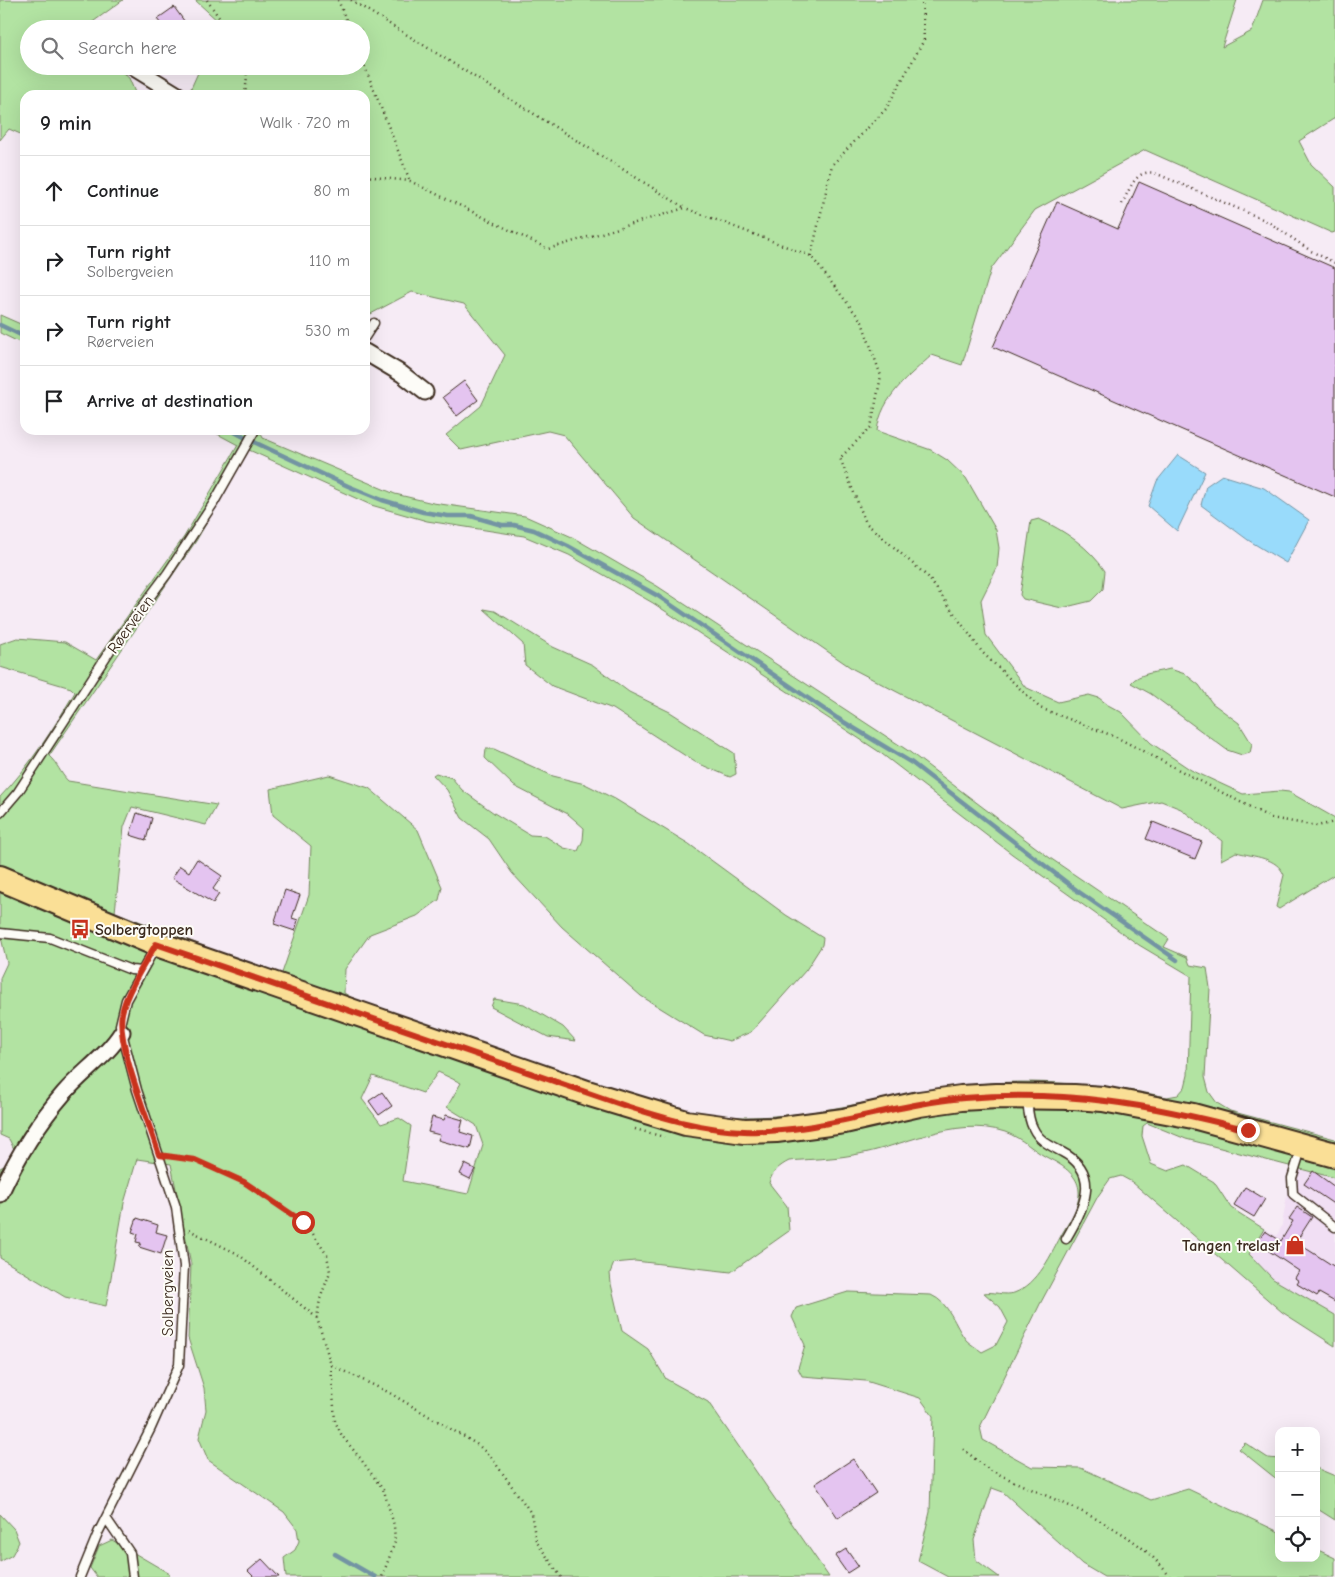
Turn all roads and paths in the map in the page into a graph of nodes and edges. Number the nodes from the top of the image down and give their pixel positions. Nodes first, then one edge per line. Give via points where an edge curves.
1 (206, 0) edge
2 (338, 0) edge
3 (351, 0) edge
4 (922, 0) edge
5 (220, 20) edge
6 (346, 20) edge
7 (146, 75) edge
8 (247, 75) edge
9 (368, 75) edge
10 (170, 90) edge
11 (246, 90) edge
12 (370, 177) edge
13 (410, 181) junction
14 (1122, 204) dead end
15 (685, 208) junction
16 (811, 256) junction
17 (1335, 263) edge
18 (374, 323) dead end
19 (370, 329) edge
20 (370, 355) edge
21 (425, 392) dead end
22 (252, 435) edge
23 (0, 813) edge
24 (1335, 822) edge
25 (0, 878) edge
26 (0, 933) edge
27 (156, 944) junction
28 (142, 971) junction
29 (122, 1032) junction
30 (1027, 1096) junction
31 (630, 1127) dead end
32 (669, 1139) dead end
33 (159, 1155) junction
34 (1335, 1156) edge
35 (1298, 1159) dead end
36 (0, 1194) edge
37 (178, 1225) junction
38 (1335, 1226) edge
39 (1066, 1239) dead end
40 (317, 1318) junction
41 (332, 1365) junction
42 (963, 1449) dead end
43 (106, 1518) junction
44 (80, 1577) edge
45 (133, 1577) edge
46 (382, 1577) edge
47 (561, 1577) edge
48 (1170, 1577) edge

1 - 5 path
2 - 6 path
3 - 15 path
4 - 16 path via 924,40 886,109 832,165
7 - 10 street
8 - 11 path
9 - 13 path
12 - 13 path
13 - 15 path via 548,249
14 - 17 path via 1140,175 1155,173 1267,221
15 - 16 path
16 - 24 path via 862,322 882,376 870,427 840,458 866,523 928,577 982,652 1040,708 1116,737 1271,818 1317,826
18 - 19 lane
20 - 21 street
22 - 23 lane, Røerveien via 213,504 167,574 121,634 18,792
25 - 27 main road
26 - 28 lane via 40,935 131,970
27 - 28 lane, Solbergveien
27 - 30 main road via 626,1106 706,1127 776,1130 844,1121 961,1098
28 - 29 lane, Solbergveien via 124,1007
29 - 33 lane, Solbergveien
29 - 36 street via 112,1047 64,1092 38,1124
30 - 34 main road via 1103,1099 1153,1107
30 - 39 lane via 1032,1128 1045,1143 1071,1158 1086,1182 1085,1202
31 - 32 path
33 - 37 lane, Solbergveien via 176,1207
33 - 40 path via 195,1160 244,1182 303,1222 327,1255 330,1272 320,1298
35 - 38 lane via 1292,1178 1294,1194
37 - 40 path via 238,1254
37 - 43 lane, Solbergveien via 184,1266 179,1365
40 - 41 path
41 - 46 path via 335,1421 342,1436 384,1491 394,1525 395,1542
41 - 47 path via 388,1392 478,1445 491,1457 531,1513 536,1542
42 - 48 path via 986,1467 1108,1525 1158,1560
43 - 44 lane, Solbergveien
43 - 45 lane via 128,1550

